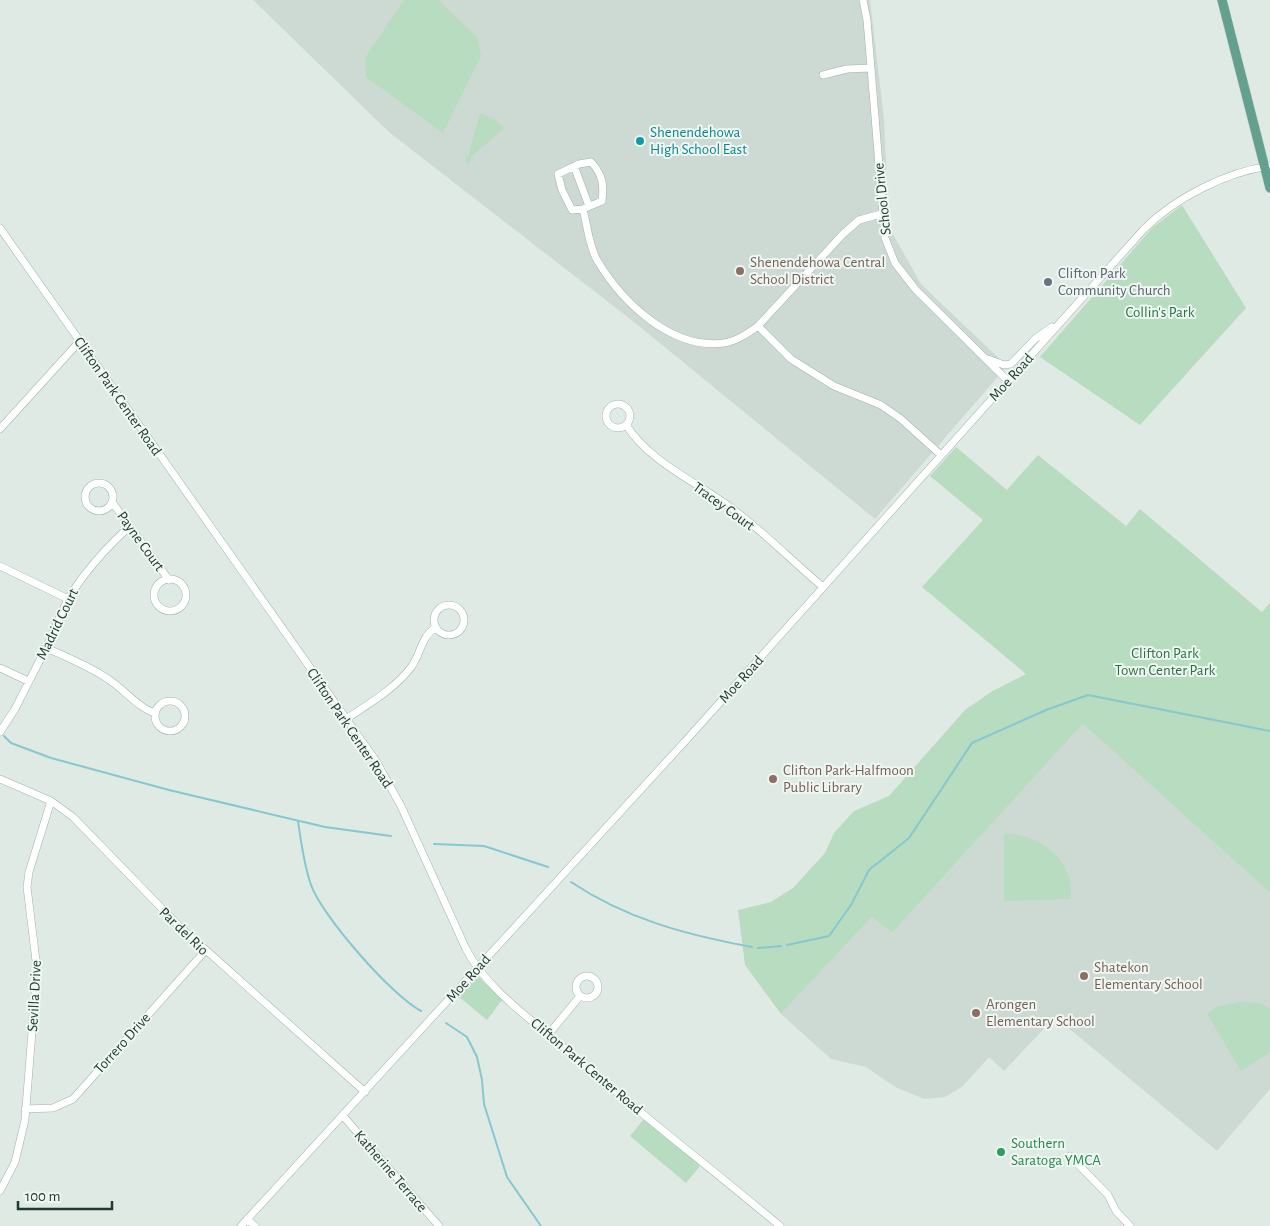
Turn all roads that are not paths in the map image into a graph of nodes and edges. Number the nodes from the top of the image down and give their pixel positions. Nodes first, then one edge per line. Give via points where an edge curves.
1 (863, 0) edge
2 (1222, 0) edge
3 (870, 68) junction
4 (823, 75) dead end
5 (574, 166) junction
6 (1267, 166) edge
7 (1270, 188) edge
8 (586, 208) junction
9 (881, 214) junction
10 (0, 228) edge
11 (1059, 323) junction
12 (758, 326) junction
13 (79, 342) junction
14 (977, 352) junction
15 (1008, 381) junction
16 (626, 424) dead end
17 (0, 429) edge
18 (941, 455) junction
19 (112, 502) junction
20 (129, 527) junction
21 (0, 566) edge
22 (169, 580) junction
23 (823, 588) junction
24 (68, 599) junction
25 (436, 627) junction
26 (46, 648) junction
27 (0, 668) edge
28 (28, 681) junction
29 (155, 713) junction
30 (346, 719) junction
31 (0, 732) edge
32 (0, 779) edge
33 (51, 801) junction
34 (205, 951) junction
35 (478, 968) junction
36 (580, 996) dead end
37 (548, 1035) junction
38 (365, 1092) junction
39 (25, 1109) junction
40 (343, 1116) junction
41 (1070, 1156) dead end
42 (0, 1190) edge
43 (247, 1219) junction
44 (241, 1226) edge
45 (255, 1226) edge
46 (439, 1226) edge
47 (780, 1226) edge
48 (1130, 1226) edge

1 - 3 street, School Drive
2 - 6 main road
3 - 4 street
3 - 9 street, School Drive
5 - 8 street
5 - 8 street via 558,174 562,190 572,210
5 - 8 street via 591,162 604,186 602,201
6 - 7 main road
6 - 11 street, Moe Road via 1212,183 1159,214
8 - 12 street via 596,258 626,298 664,329 685,340 712,344 726,343
9 - 12 street via 859,220 843,234
9 - 14 street, School Drive via 885,238 898,268
10 - 13 street, Clifton Park Center Road
11 - 14 street via 1036,338 1011,364 995,363
11 - 15 street, Moe Road
12 - 18 street via 791,359 834,386 881,405
13 - 17 street
13 - 30 street, Clifton Park Center Road
14 - 15 street, School Drive
15 - 18 street, Moe Road
16 - 23 street, Tracey Court via 644,448 731,507
18 - 23 street, Moe Road
19 - 19 street, Payne Court via 112,491 104,483 93,483 85,491 85,502 93,510 104,510
19 - 20 street, Payne Court
20 - 22 street, Payne Court
20 - 24 street, Madrid Court via 92,562
21 - 24 street
22 - 22 street, Payne Court via 159,584 154,598 160,608 171,611 181,606 186,596 182,586
23 - 35 street, Moe Road
24 - 26 street, Madrid Court
25 - 25 street via 435,613 443,606 454,605 462,612 464,623 455,634 444,634
25 - 30 street via 426,636 413,664 393,687
26 - 28 street, Madrid Court
26 - 29 street via 110,679
27 - 28 street
28 - 31 street, Madrid Court
29 - 29 street via 162,704 172,701 182,706 185,720 175,730 165,730 157,723
30 - 35 street, Clifton Park Center Road via 376,761 401,806 466,949
32 - 33 street, Par del Rio
33 - 34 street, Par del Rio via 73,817
33 - 39 street, Sevilla Drive via 27,887 38,969
34 - 38 street, Par del Rio via 268,1003
34 - 39 street, Torrero Drive via 73,1099 53,1108
35 - 37 street, Clifton Park Center Road
35 - 38 street, Moe Road
36 - 37 street
37 - 47 street, Clifton Park Center Road
38 - 40 street, Moe Road
39 - 42 street, Sevilla Drive via 15,1162
40 - 43 street, Moe Road
40 - 46 street, Katherine Terrace
41 - 48 street via 1108,1195 1116,1211
43 - 44 street, Moe Road
43 - 45 street

